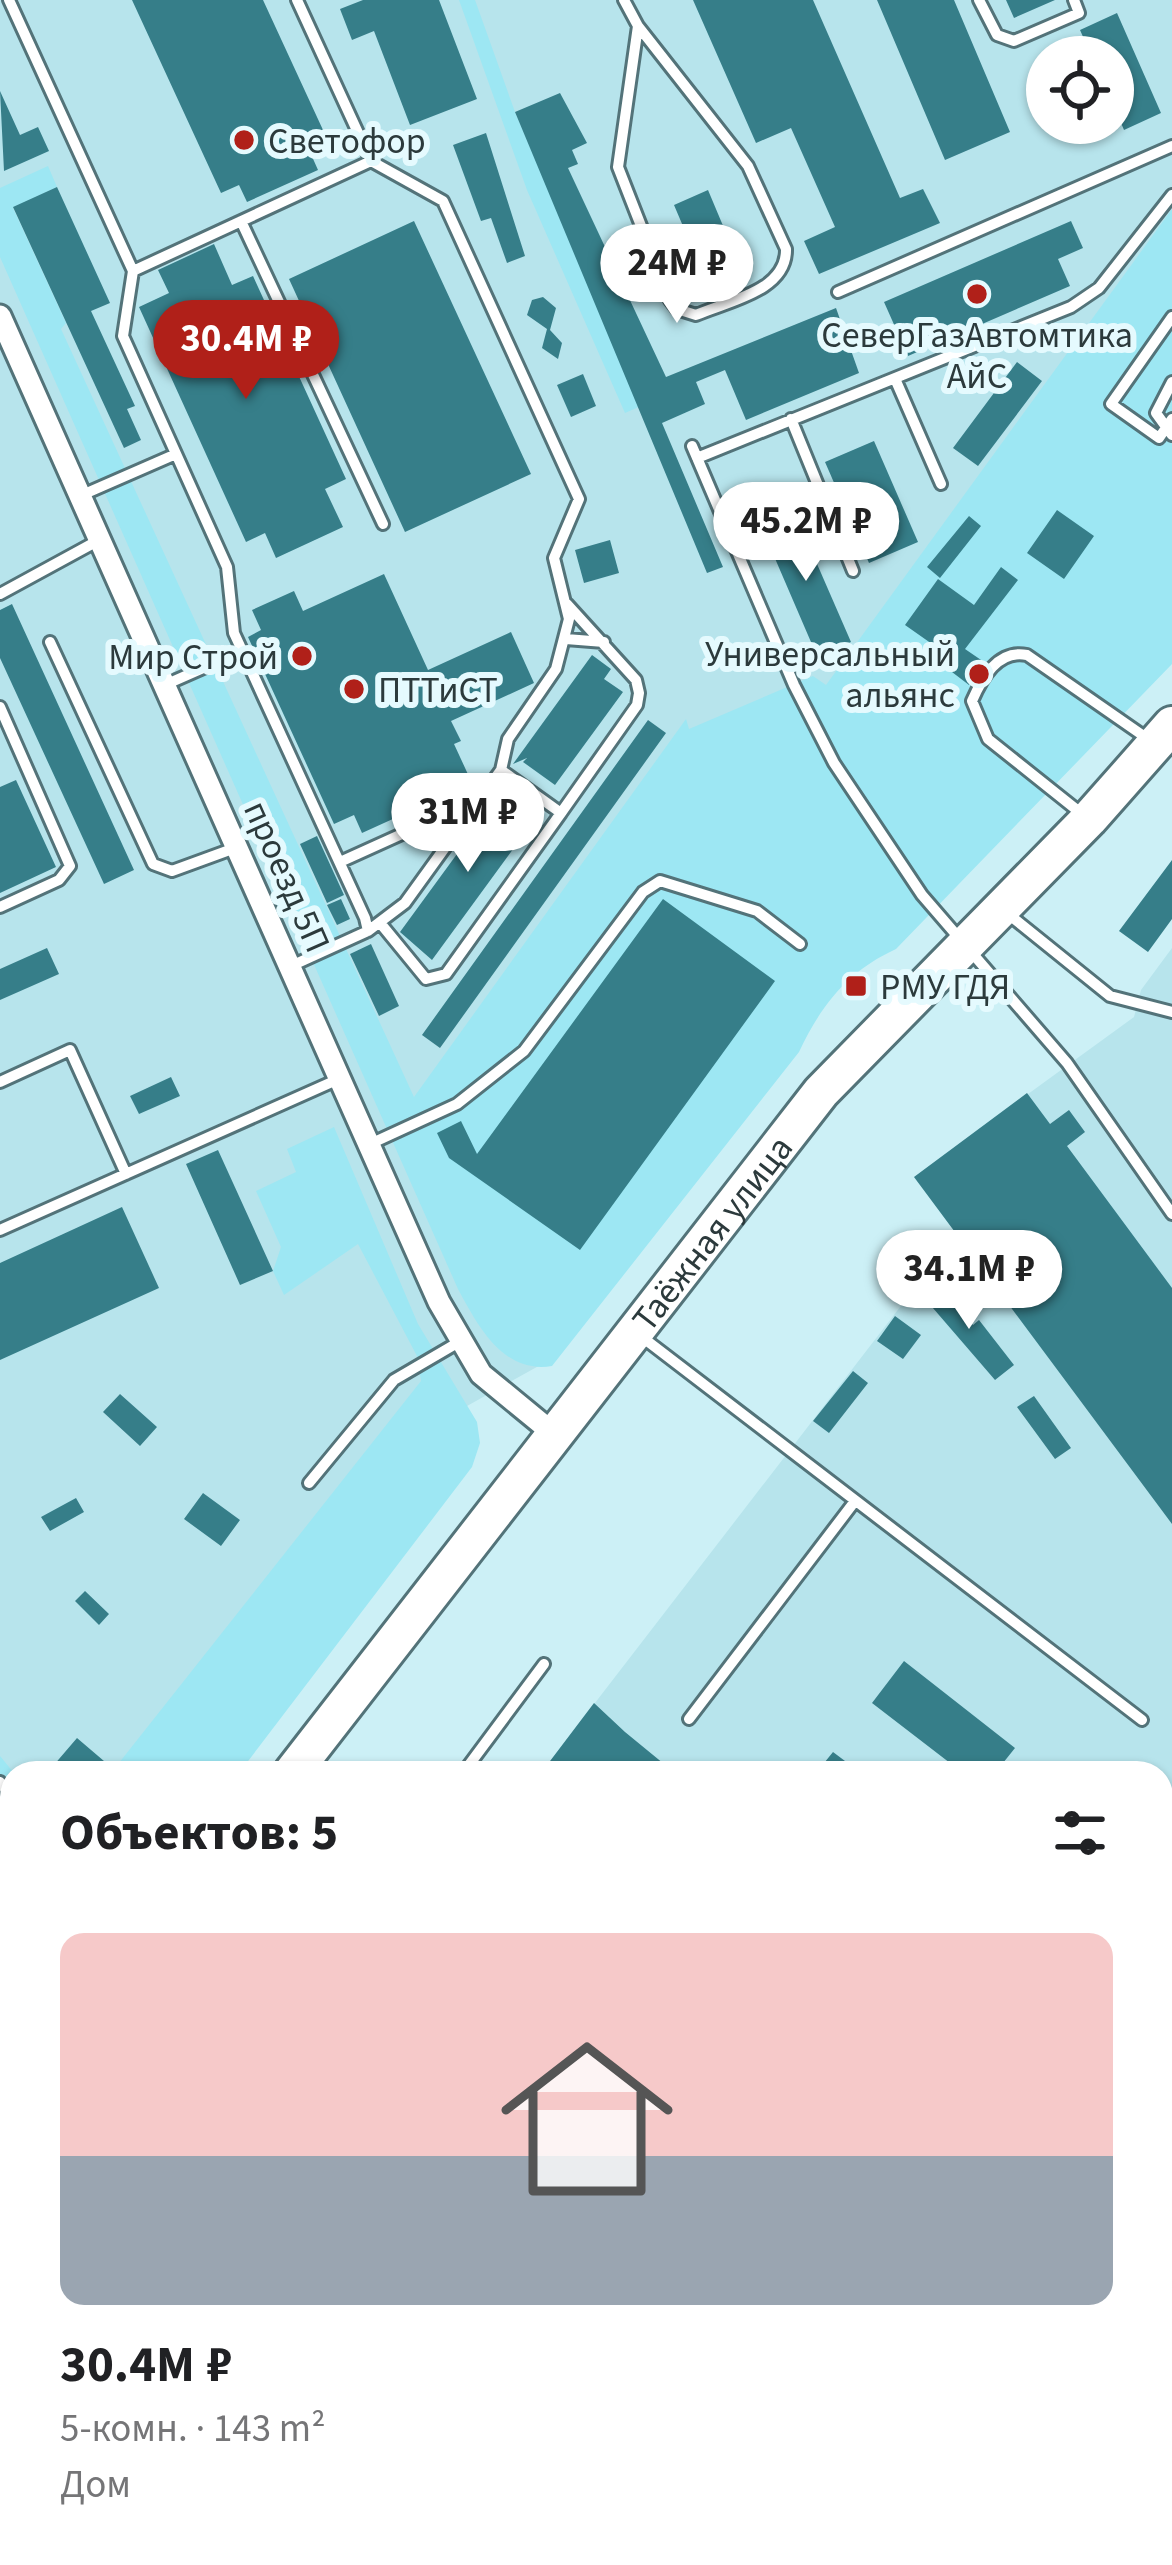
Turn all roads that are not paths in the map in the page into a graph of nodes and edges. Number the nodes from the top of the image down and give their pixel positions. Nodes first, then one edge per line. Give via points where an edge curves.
1 (10, 0) edge
2 (297, 0) edge
3 (624, 0) edge
4 (980, 0) edge
5 (1074, 0) edge
6 (638, 26) junction
7 (1172, 146) edge
8 (371, 161) junction
9 (1172, 195) edge
10 (242, 221) junction
11 (133, 271) junction
12 (838, 292) dead end
13 (0, 316) edge
14 (1172, 317) edge
15 (896, 381) junction
16 (1172, 382) edge
17 (791, 419) junction
18 (1170, 428) edge
19 (176, 454) junction
20 (941, 484) dead end
21 (82, 495) junction
22 (383, 524) dead end
23 (101, 539) junction
24 (853, 571) dead end
25 (0, 593) edge
26 (567, 604) junction
27 (566, 639) junction
28 (50, 642) dead end
29 (604, 642) junction
30 (242, 651) junction
31 (167, 684) junction
32 (0, 707) edge
33 (1164, 735) edge
34 (501, 770) junction
35 (480, 799) junction
36 (561, 813) junction
37 (1089, 819) junction
38 (238, 847) junction
39 (340, 862) junction
40 (0, 907) edge
41 (1000, 907) junction
42 (381, 924) junction
43 (368, 931) junction
44 (965, 942) junction
45 (800, 944) dead end
46 (291, 966) junction
47 (1172, 1012) edge
48 (341, 1078) junction
49 (0, 1082) edge
50 (370, 1144) junction
51 (126, 1174) junction
52 (1172, 1214) edge
53 (0, 1230) edge
54 (634, 1331) junction
55 (459, 1342) junction
56 (554, 1434) junction
57 (309, 1483) dead end
58 (855, 1501) junction
59 (544, 1664) dead end
60 (689, 1719) dead end
61 (1142, 1720) dead end
62 (301, 1761) edge
63 (473, 1761) edge

1 - 11 lane
2 - 8 lane
3 - 6 lane
4 - 5 lane via 997,35 1014,41 1079,13
6 - 6 lane via 618,151 622,185 670,300 696,315 772,283 786,249 748,166
7 - 12 lane
8 - 10 lane
8 - 26 lane via 443,201 576,486 578,508 554,558
9 - 15 lane via 1087,297
10 - 11 lane
10 - 22 lane
11 - 19 lane via 123,336
13 - 21 street, проезд 5П
14 - 18 lane via 1111,404 1159,438
15 - 17 lane
15 - 20 lane
16 - 18 lane via 1156,405 1158,420
17 - 24 lane
17 - 44 lane via 694,452 816,730 922,895
19 - 21 lane
19 - 30 lane via 227,567
21 - 23 street, проезд 5П
23 - 25 lane
23 - 31 street, проезд 5П
26 - 27 lane
26 - 29 lane
27 - 29 lane
27 - 34 lane via 550,682 503,749
28 - 38 lane via 153,864 172,871
29 - 36 lane via 636,680 637,704
30 - 31 lane
30 - 39 lane
31 - 38 street, проезд 5П
32 - 40 lane via 70,866 59,880
33 - 37 highway, Таёжная улица
33 - 37 lane via 1036,659 1017,652 997,662 972,701 988,739
34 - 35 lane
34 - 36 lane
35 - 39 lane
35 - 42 lane
36 - 42 lane via 446,974 426,980 416,973
37 - 41 highway, Таёжная улица
38 - 46 street, проезд 5П
39 - 43 lane
41 - 44 highway, Таёжная улица
41 - 47 lane via 1110,997
42 - 43 lane
43 - 46 lane
44 - 52 lane via 1066,1063
44 - 54 highway, Таёжная улица via 821,1092
45 - 50 lane via 757,911 660,881 643,892 524,1052 457,1104
46 - 48 street, проезд 5П
48 - 50 street, проезд 5П
48 - 51 lane
49 - 51 lane via 70,1051
50 - 55 street, проезд 5П
51 - 53 lane
54 - 56 highway, Таёжная улица
54 - 58 lane
55 - 56 street, проезд 5П via 494,1386
55 - 57 lane via 394,1381
56 - 62 highway, Таёжная улица
58 - 60 lane
58 - 61 lane
59 - 63 lane

